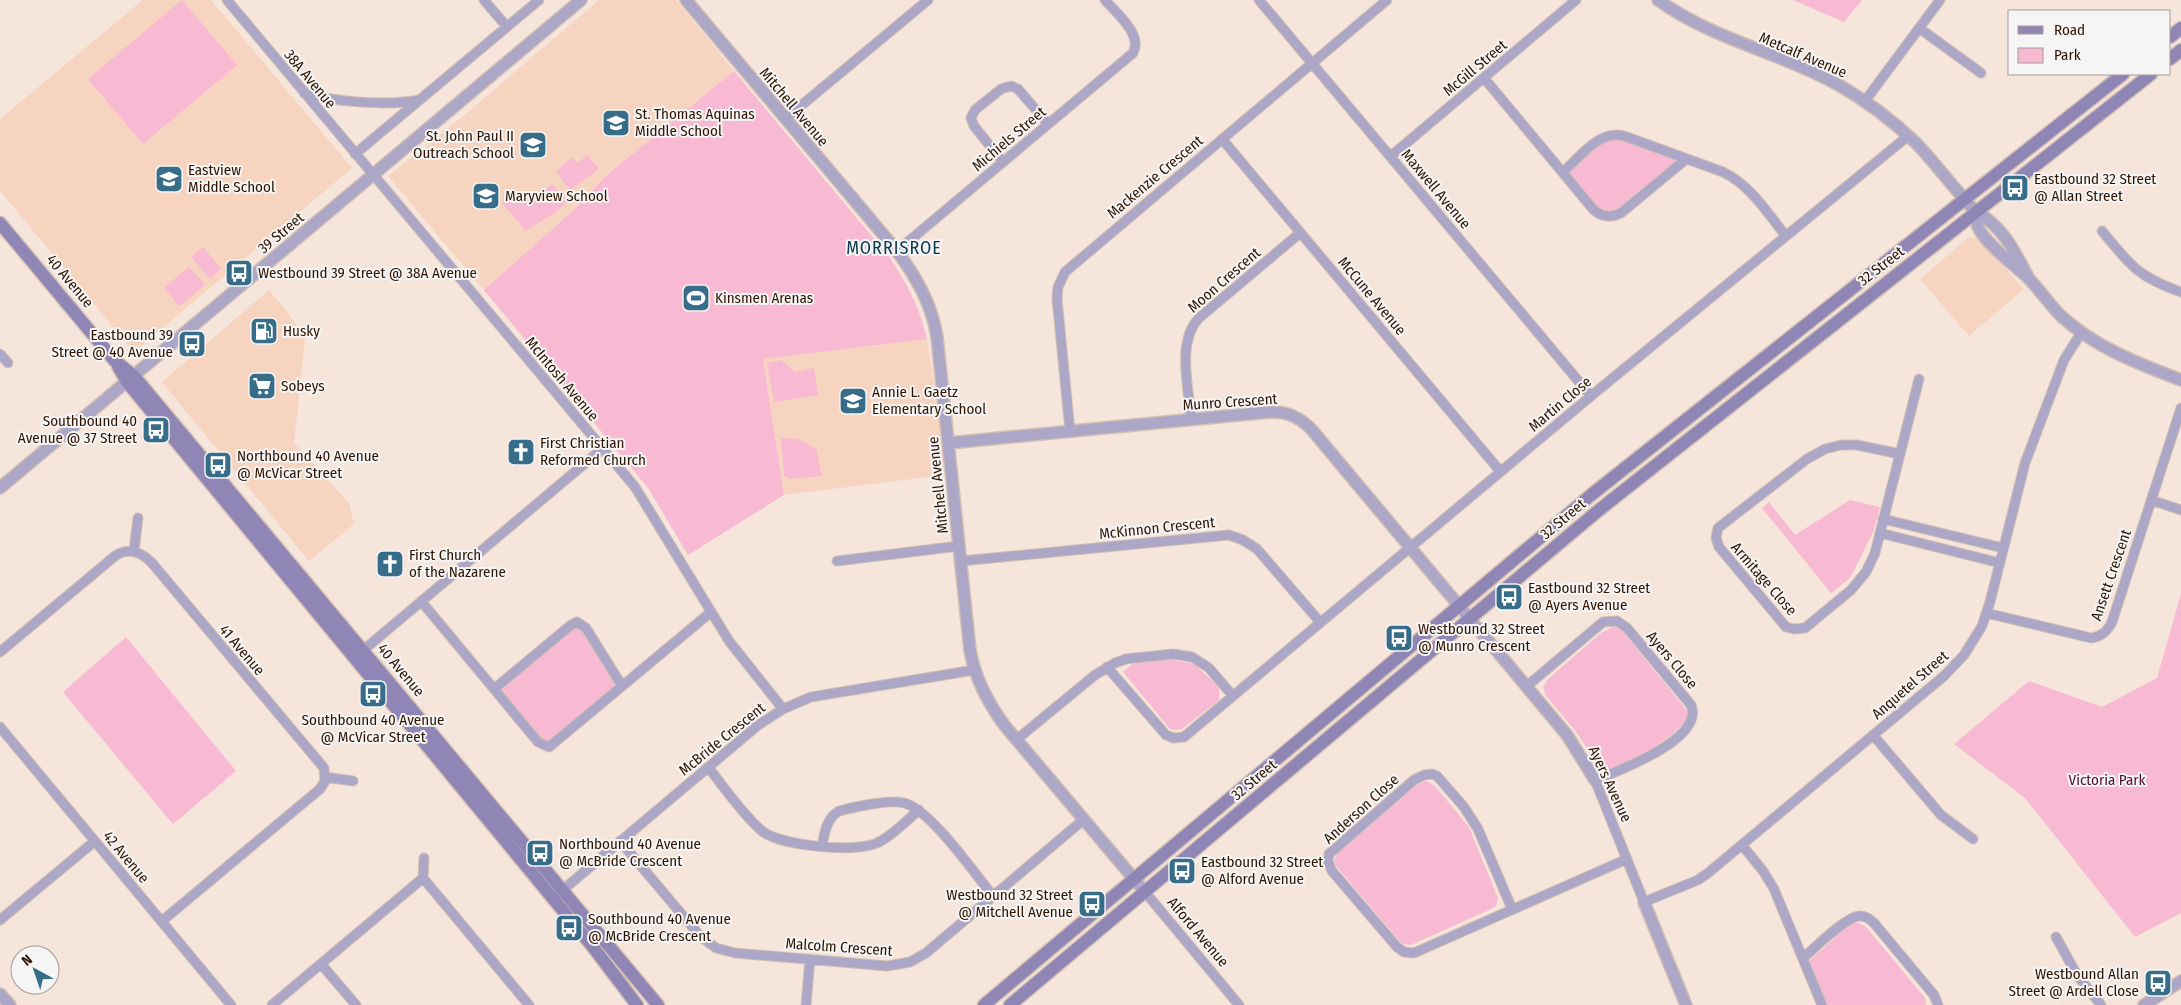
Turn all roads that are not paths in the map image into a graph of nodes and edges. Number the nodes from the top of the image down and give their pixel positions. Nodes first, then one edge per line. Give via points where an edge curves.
1 (484, 0) edge
2 (539, 0) edge
3 (581, 0) edge
4 (686, 0) edge
5 (928, 0) edge
6 (1105, 0) edge
7 (1259, 0) edge
8 (1388, 0) edge
9 (1576, 0) edge
10 (1658, 0) edge
11 (1940, 0) edge
12 (230, 1) edge
13 (507, 27) junction
14 (1919, 28) junction
15 (2181, 28) edge
16 (2171, 36) edge
17 (2181, 50) edge
18 (2171, 58) edge
19 (1312, 63) junction
20 (1981, 74) dead end
21 (2121, 75) edge
22 (2150, 75) edge
23 (1484, 78) junction
24 (304, 92) junction
25 (421, 99) junction
26 (1865, 101) junction
27 (785, 119) junction
28 (1048, 124) junction
29 (1908, 136) junction
30 (1222, 139) junction
31 (355, 154) junction
32 (1391, 156) junction
33 (1685, 160) junction
34 (1003, 162) junction
35 (1563, 172) junction
36 (373, 175) junction
37 (1963, 199) junction
38 (1976, 212) junction
39 (0, 223) edge
40 (2102, 231) dead end
41 (1300, 233) junction
42 (1785, 235) junction
43 (897, 251) junction
44 (2181, 292) edge
45 (2081, 333) junction
46 (0, 354) edge
47 (8, 363) dead end
48 (130, 379) junction
49 (1919, 379) dead end
50 (2181, 380) edge
51 (1591, 396) junction
52 (2181, 408) edge
53 (1192, 419) junction
54 (1070, 431) junction
55 (949, 443) junction
56 (602, 449) junction
57 (1900, 454) junction
58 (1500, 471) junction
59 (0, 488) edge
60 (2151, 500) junction
61 (2181, 510) edge
62 (138, 518) dead end
63 (1883, 519) junction
64 (1880, 533) junction
65 (1941, 533) junction
66 (959, 546) junction
67 (1410, 547) junction
68 (1938, 548) junction
69 (2003, 548) junction
70 (134, 551) junction
71 (837, 561) dead end
72 (961, 561) junction
73 (2000, 563) junction
74 (421, 601) junction
75 (1458, 604) junction
76 (710, 612) junction
77 (1986, 613) junction
78 (1470, 619) junction
79 (1320, 622) junction
80 (0, 652) edge
81 (359, 654) junction
82 (1107, 667) junction
83 (974, 670) junction
84 (622, 686) junction
85 (1527, 686) junction
86 (494, 689) junction
87 (1233, 696) junction
88 (783, 709) junction
89 (0, 727) edge
90 (1873, 735) junction
91 (1016, 740) junction
92 (708, 767) junction
93 (325, 777) junction
94 (1595, 780) junction
95 (353, 781) dead end
96 (918, 810) junction
97 (1083, 820) junction
98 (1973, 839) dead end
99 (95, 841) junction
100 (620, 841) junction
101 (1742, 845) junction
102 (822, 846) junction
103 (424, 858) dead end
104 (1626, 859) junction
105 (423, 878) junction
106 (1133, 879) junction
107 (1145, 892) junction
108 (558, 894) junction
109 (993, 896) junction
110 (1644, 902) junction
111 (1512, 909) junction
112 (0, 920) edge
113 (162, 922) junction
114 (2056, 937) dead end
115 (1803, 958) junction
116 (810, 960) junction
117 (322, 964) junction
118 (2181, 981) edge
119 (0, 994) edge
120 (10, 1005) edge
121 (231, 1005) edge
122 (272, 1005) edge
123 (356, 1005) edge
124 (529, 1005) edge
125 (637, 1005) edge
126 (658, 1005) edge
127 (806, 1005) edge
128 (984, 1005) edge
129 (1010, 1005) edge
130 (1238, 1005) edge
131 (1686, 1005) edge
132 (1822, 1005) edge
133 (1938, 1005) edge
134 (2101, 1005) edge
135 (2144, 1005) edge

1 - 13 street
2 - 13 street
3 - 36 street, 39 Street
4 - 27 street, Mitchell Avenue
5 - 27 street
6 - 28 street, Michiels Street via 1132,33 1136,46 1129,57
7 - 19 street, Maxwell Avenue
8 - 19 street, Mackenzie Crescent
9 - 23 street, McGill Street
10 - 26 street, Metcalf Avenue via 1715,34 1810,71
11 - 14 street
12 - 24 street, 38A Avenue
13 - 25 street
14 - 20 street
14 - 26 street
15 - 16 main road
17 - 18 main road
19 - 30 street, Mackenzie Crescent
19 - 32 street, Maxwell Avenue
21 - 37 main road, 32 Street
22 - 38 main road, 32 Street
23 - 32 street, McGill Street
23 - 35 street
24 - 25 street via 393,104
24 - 31 street, 38A Avenue
25 - 31 street
26 - 29 street, Metcalf Avenue
27 - 43 street, Mitchell Avenue
28 - 34 street, Michiels Street
28 - 34 street via 1015,87 1004,87 988,100 972,114 972,122
29 - 37 street, Metcalf Avenue
29 - 42 street, Martin Close
30 - 41 street, McCune Avenue
30 - 54 street, Mackenzie Crescent via 1075,263 1061,279 1057,299
31 - 36 street, 38A Avenue
32 - 51 street, Maxwell Avenue
33 - 35 street via 1614,134 1603,137
33 - 35 street via 1621,213 1610,216 1596,212
33 - 42 street via 1736,179
34 - 43 street, Michiels Street
36 - 48 street, 39 Street
36 - 56 street, McIntosh Avenue
37 - 38 street, Metcalf Avenue
37 - 75 main road, 32 Street via 1591,494
38 - 45 street via 1979,228 2004,257 2028,277 2053,308
38 - 78 main road, 32 Street via 1599,510
39 - 48 main road, 40 Avenue
40 - 44 street via 2133,268 2149,279
41 - 53 street, Moon Crescent via 1191,327 1185,352
41 - 58 street, McCune Avenue
42 - 51 street, Martin Close
43 - 55 street, Mitchell Avenue via 917,280 933,316
45 - 50 street via 2123,357
45 - 69 street, Anquetel Street via 2062,366 2027,458
46 - 47 street
48 - 59 street, 39 Street
48 - 81 main road, 40 Avenue
49 - 57 street, Armitage Close
51 - 58 street, Martin Close
52 - 60 street, Ansett Crescent
53 - 54 street, Munro Crescent
53 - 67 street, Munro Crescent via 1278,412 1298,418 1312,430
54 - 55 street, Munro Crescent
55 - 66 street, Mitchell Avenue
56 - 74 street
56 - 76 street, McIntosh Avenue via 643,498
57 - 63 street, Armitage Close
57 - 64 street, Armitage Close via 1847,444 1816,453 1724,522 1718,528 1716,538 1719,548 1780,621 1794,629 1810,624 1862,579
58 - 67 street, Martin Close
60 - 61 street
60 - 77 street, Ansett Crescent via 2112,622 2100,637 2091,638
62 - 70 street
63 - 64 street, Armitage Close
63 - 65 street
64 - 68 street
65 - 68 street
65 - 69 street
66 - 71 street
66 - 72 street, Mitchell Avenue
67 - 75 street, Munro Crescent
67 - 79 street, Martin Close
68 - 73 street
69 - 73 street, Anquetel Street
70 - 80 street via 115,556
70 - 93 street, 41 Avenue via 152,563 322,765
72 - 79 street, McKinnon Crescent via 1229,535 1257,549
72 - 83 street, Mitchell Avenue
73 - 77 street, Anquetel Street
74 - 81 street
74 - 86 street
75 - 78 street, Ayers Avenue
75 - 106 main road, 32 Street
76 - 84 street
76 - 88 street, McIntosh Avenue
77 - 90 street, Anquetel Street via 1977,636 1957,663
78 - 85 street, Ayers Avenue
78 - 107 main road, 32 Street
79 - 87 street, Martin Close
81 - 108 main road, 40 Avenue
82 - 87 street via 1133,658 1180,654 1204,664
82 - 87 street, Martin Close via 1162,731 1174,738 1190,733
82 - 91 street
83 - 88 street, McBride Crescent via 816,696
83 - 91 street, Mitchell Avenue via 989,703
84 - 86 street via 549,747 538,742
84 - 86 street via 586,628 577,622
85 - 94 street, Ayers Avenue via 1574,744
85 - 94 street, Ayers Close via 1597,626 1611,620 1627,628 1691,705 1692,723 1660,750 1641,762
88 - 92 street, McBride Crescent
89 - 99 street, 42 Avenue
90 - 98 street via 1942,815
90 - 101 street, Anquetel Street
91 - 97 street, Mitchell Avenue
92 - 100 street, McBride Crescent
92 - 102 street via 754,823 770,836 792,843
93 - 95 street
93 - 113 street via 320,789
94 - 104 street, Ayers Avenue
96 - 102 street via 877,843 859,848
96 - 102 street via 897,802 839,811 828,823
96 - 109 street
97 - 106 street, Mitchell Avenue
97 - 109 street, Malcolm Crescent
99 - 112 street
99 - 113 street, 42 Avenue
100 - 108 street, McBride Crescent
100 - 116 street, Malcolm Crescent via 696,933 709,944 735,953
101 - 110 street, Anquetel Street via 1698,880
101 - 115 street via 1774,888
103 - 105 street
104 - 110 street, Ayers Avenue
104 - 111 street, Anderson Close
105 - 117 street
105 - 124 street
106 - 107 street, Alford Avenue
106 - 128 main road, 32 Street
107 - 129 main road, 32 Street
107 - 130 street, Alford Avenue
108 - 125 main road, 40 Avenue
108 - 126 main road, 40 Avenue
109 - 116 street, Malcolm Crescent via 926,953 910,962 880,966
110 - 131 street, Ayers Avenue
111 - 111 street, Anderson Close via 1474,820 1440,779 1432,774 1424,774 1414,780 1329,854 1332,871 1404,952 1414,953
113 - 121 street, 42 Avenue
114 - 134 street via 2077,976
115 - 132 street
115 - 133 street via 1848,921 1866,916 1934,995
116 - 127 street
117 - 122 street
117 - 123 street
118 - 135 street
119 - 120 street

